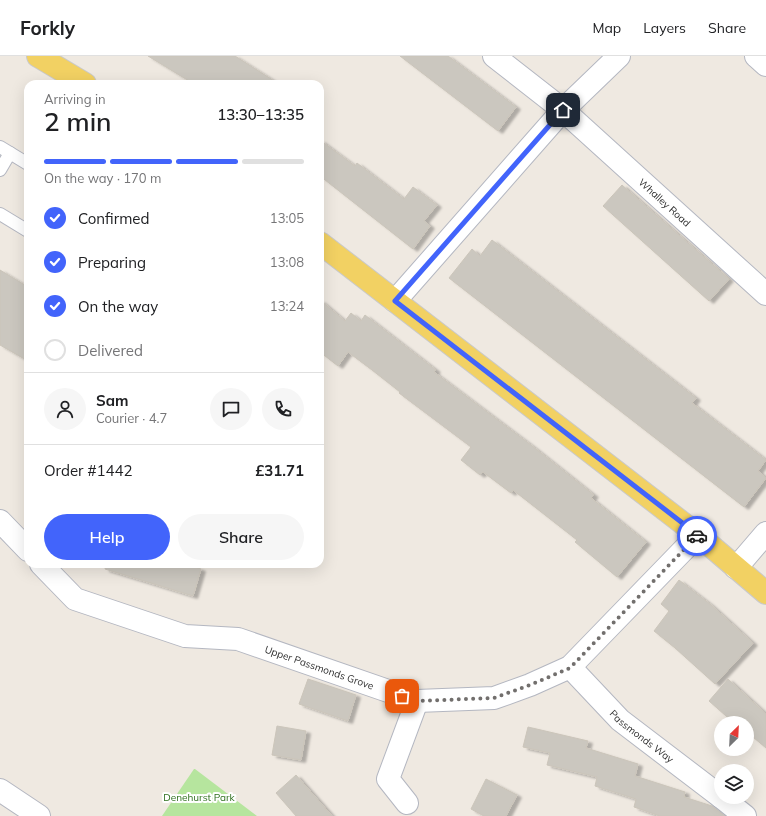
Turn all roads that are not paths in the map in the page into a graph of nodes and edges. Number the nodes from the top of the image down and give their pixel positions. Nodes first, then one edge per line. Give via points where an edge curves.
1 (38, 56) edge
2 (494, 56) edge
3 (619, 56) edge
4 (756, 56) edge
5 (766, 65) edge
6 (78, 80) edge
7 (563, 110) junction
8 (5, 150) edge
9 (24, 162) edge
10 (0, 170) edge
11 (0, 214) edge
12 (24, 229) edge
13 (324, 247) edge
14 (766, 294) edge
15 (395, 301) junction
16 (0, 521) edge
17 (766, 533) edge
18 (698, 535) junction
19 (24, 546) edge
20 (45, 568) edge
21 (736, 568) junction
22 (766, 592) edge
23 (570, 668) junction
24 (417, 701) junction
25 (0, 790) edge
26 (714, 792) edge
27 (407, 803) dead end
28 (730, 804) edge
29 (39, 816) edge
30 (745, 816) edge

1 - 6 main road
2 - 7 street, Whalley Road
3 - 7 street
4 - 5 street
7 - 14 street, Whalley Road
7 - 15 street
8 - 9 lane
8 - 10 lane
11 - 12 lane
13 - 15 main road
15 - 18 main road
16 - 19 street
17 - 21 street
18 - 21 main road
18 - 23 street, Upper Passmonds Grove
20 - 24 street, Upper Passmonds Grove via 75,599 185,636 238,639
21 - 22 main road
23 - 24 street, Upper Passmonds Grove via 494,698
23 - 26 street, Passmonds Way via 620,720
24 - 27 street via 388,779
25 - 29 street
28 - 30 street, Passmonds Way

